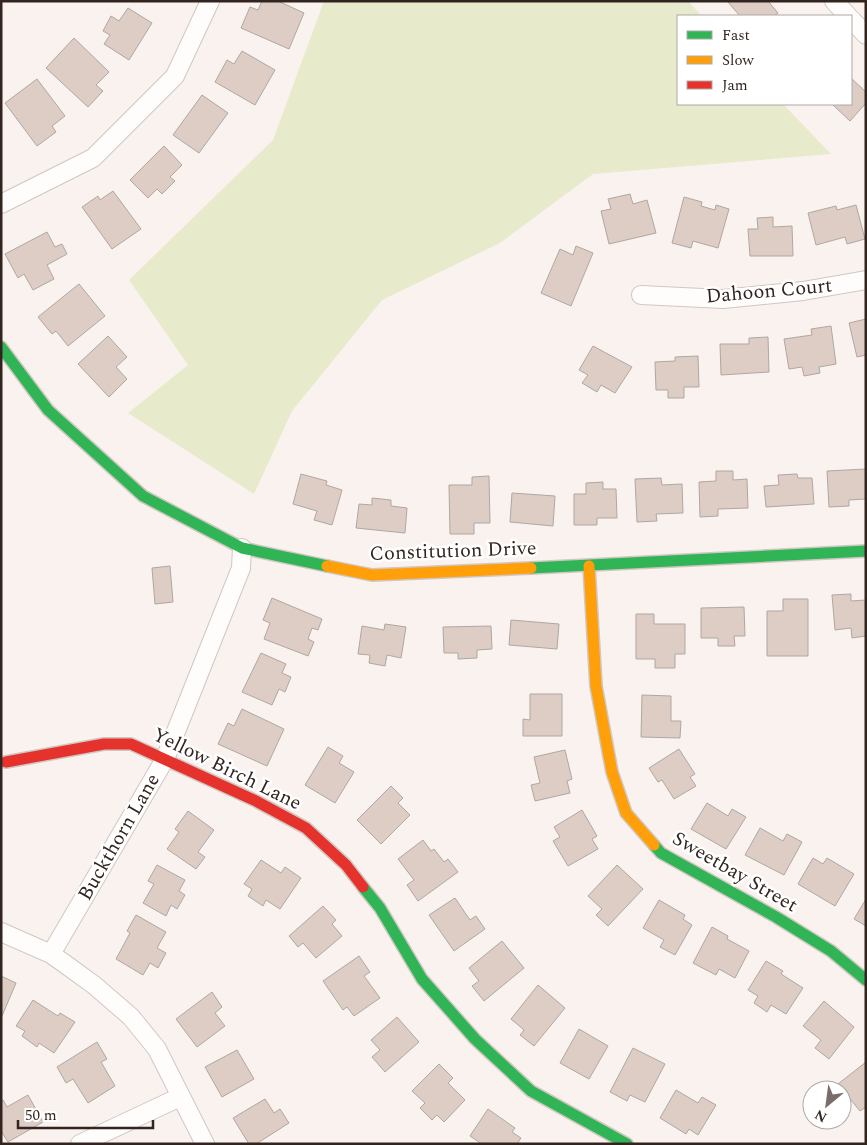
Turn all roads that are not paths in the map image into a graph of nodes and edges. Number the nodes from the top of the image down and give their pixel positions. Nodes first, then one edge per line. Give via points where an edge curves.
1 (210, 1) edge
2 (834, 1) edge
3 (847, 15) edge
4 (852, 21) edge
5 (866, 35) edge
6 (1, 204) edge
7 (866, 280) edge
8 (641, 294) dead end
9 (1, 348) edge
10 (242, 548) junction
11 (866, 551) edge
12 (589, 566) junction
13 (165, 759) junction
14 (6, 762) dead end
15 (1, 932) edge
16 (51, 954) junction
17 (866, 980) edge
18 (180, 1097) junction
19 (80, 1144) edge
20 (205, 1144) edge
21 (627, 1144) edge

1 - 6 street via 175,76 93,158
2 - 3 street
4 - 5 street
7 - 8 street, Dahoon Court via 803,291 723,299
9 - 10 street, Constitution Drive via 48,410 143,496
10 - 12 street, Constitution Drive via 372,575
10 - 13 street, Buckthorn Lane via 241,568
11 - 12 street, Constitution Drive
12 - 17 street, Sweetbay Street via 596,686 612,772 626,813 661,853 776,916 831,951
13 - 14 street, Yellow Birch Lane via 131,744 104,744
13 - 16 street, Buckthorn Lane
13 - 21 street, Yellow Birch Lane via 306,828 346,865 380,908 422,978 475,1039 531,1091
15 - 16 street
16 - 18 street via 94,985 130,1017 157,1049
18 - 19 street
18 - 20 street

